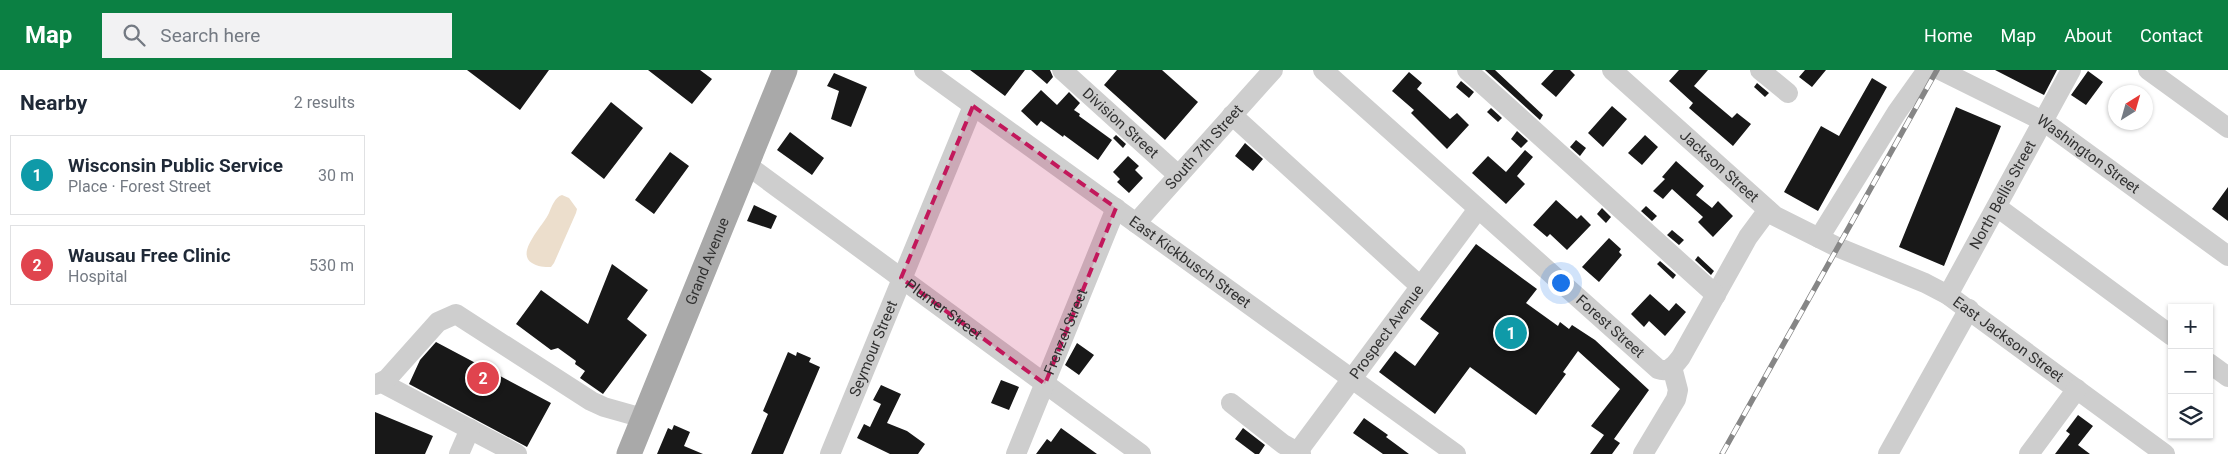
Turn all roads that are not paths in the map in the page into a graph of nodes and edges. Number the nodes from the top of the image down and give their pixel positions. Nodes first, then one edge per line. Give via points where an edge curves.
1 (785, 70) edge
2 (924, 70) edge
3 (1061, 70) edge
4 (1273, 70) edge
5 (1323, 70) edge
6 (1467, 70) edge
7 (1612, 70) edge
8 (1760, 70) edge
9 (1927, 70) edge
10 (1940, 70) edge
11 (2071, 70) edge
12 (2148, 70) edge
13 (1788, 93) dead end
14 (973, 106) junction
15 (1232, 116) junction
16 (2043, 121) junction
17 (2228, 128) edge
18 (747, 165) junction
19 (1179, 175) junction
20 (1997, 207) junction
21 (1116, 208) junction
22 (1478, 209) junction
23 (1768, 210) junction
24 (1136, 223) junction
25 (1819, 238) junction
26 (1837, 247) joint
27 (2228, 256) edge
28 (901, 278) junction
29 (1420, 286) junction
30 (1716, 295) junction
31 (1948, 295) junction
32 (1969, 309) junction
33 (2168, 333) edge
34 (1672, 367) junction
35 (2213, 367) edge
36 (2228, 377) edge
37 (1351, 379) junction
38 (378, 384) edge
39 (1045, 384) junction
40 (2077, 389) junction
41 (1231, 403) dead end
42 (643, 418) junction
43 (470, 430) junction
44 (1299, 453) edge
45 (459, 454) edge
46 (517, 454) edge
47 (629, 454) edge
48 (830, 454) edge
49 (1016, 454) edge
50 (1141, 454) edge
51 (1456, 454) edge
52 (1643, 454) edge
53 (1888, 454) edge
54 (2029, 454) edge
55 (2165, 454) edge

1 - 18 main road, Grand Avenue
2 - 14 street, East Kickbusch Street
3 - 19 street, Division Street
4 - 15 street, South 7th Street
5 - 22 street, Forest Street
6 - 30 street
7 - 23 street, Jackson Street
8 - 13 street
9 - 25 street via 1897,112
10 - 16 street, Washington Street
11 - 16 street, North Bellis Street
12 - 17 street
14 - 21 street, East Kickbusch Street
14 - 28 street, Seymour Street
15 - 19 street, South 7th Street
15 - 29 street
16 - 20 street, North Bellis Street
16 - 27 street, Washington Street
18 - 28 street, Plumer Street
18 - 42 main road, Grand Avenue
19 - 24 street, South 7th Street
20 - 31 street, North Bellis Street
20 - 33 street
21 - 24 street, East Kickbusch Street
21 - 39 street, Frenzel Street
22 - 29 street, Prospect Avenue
22 - 34 street, Forest Street via 1658,369
23 - 25 street, Jackson Street
23 - 30 street via 1751,231
24 - 37 street, East Kickbusch Street
25 - 26 street, Jackson Street
26 - 31 street, East Jackson Street
28 - 39 street, Plumer Street
28 - 48 street, Seymour Street
29 - 37 street, Prospect Avenue
30 - 34 street
31 - 32 street, East Jackson Street
32 - 40 street, East Jackson Street
32 - 53 street
34 - 52 street via 1676,399
35 - 36 street
37 - 44 street, Prospect Avenue
37 - 51 street, East Kickbusch Street
38 - 42 street via 438,322 456,314 591,401
38 - 43 street
39 - 49 street, Frenzel Street
39 - 50 street, Plumer Street
40 - 54 street
40 - 55 street, East Jackson Street
41 - 44 street
42 - 47 main road, Grand Avenue
43 - 45 street
43 - 46 street

